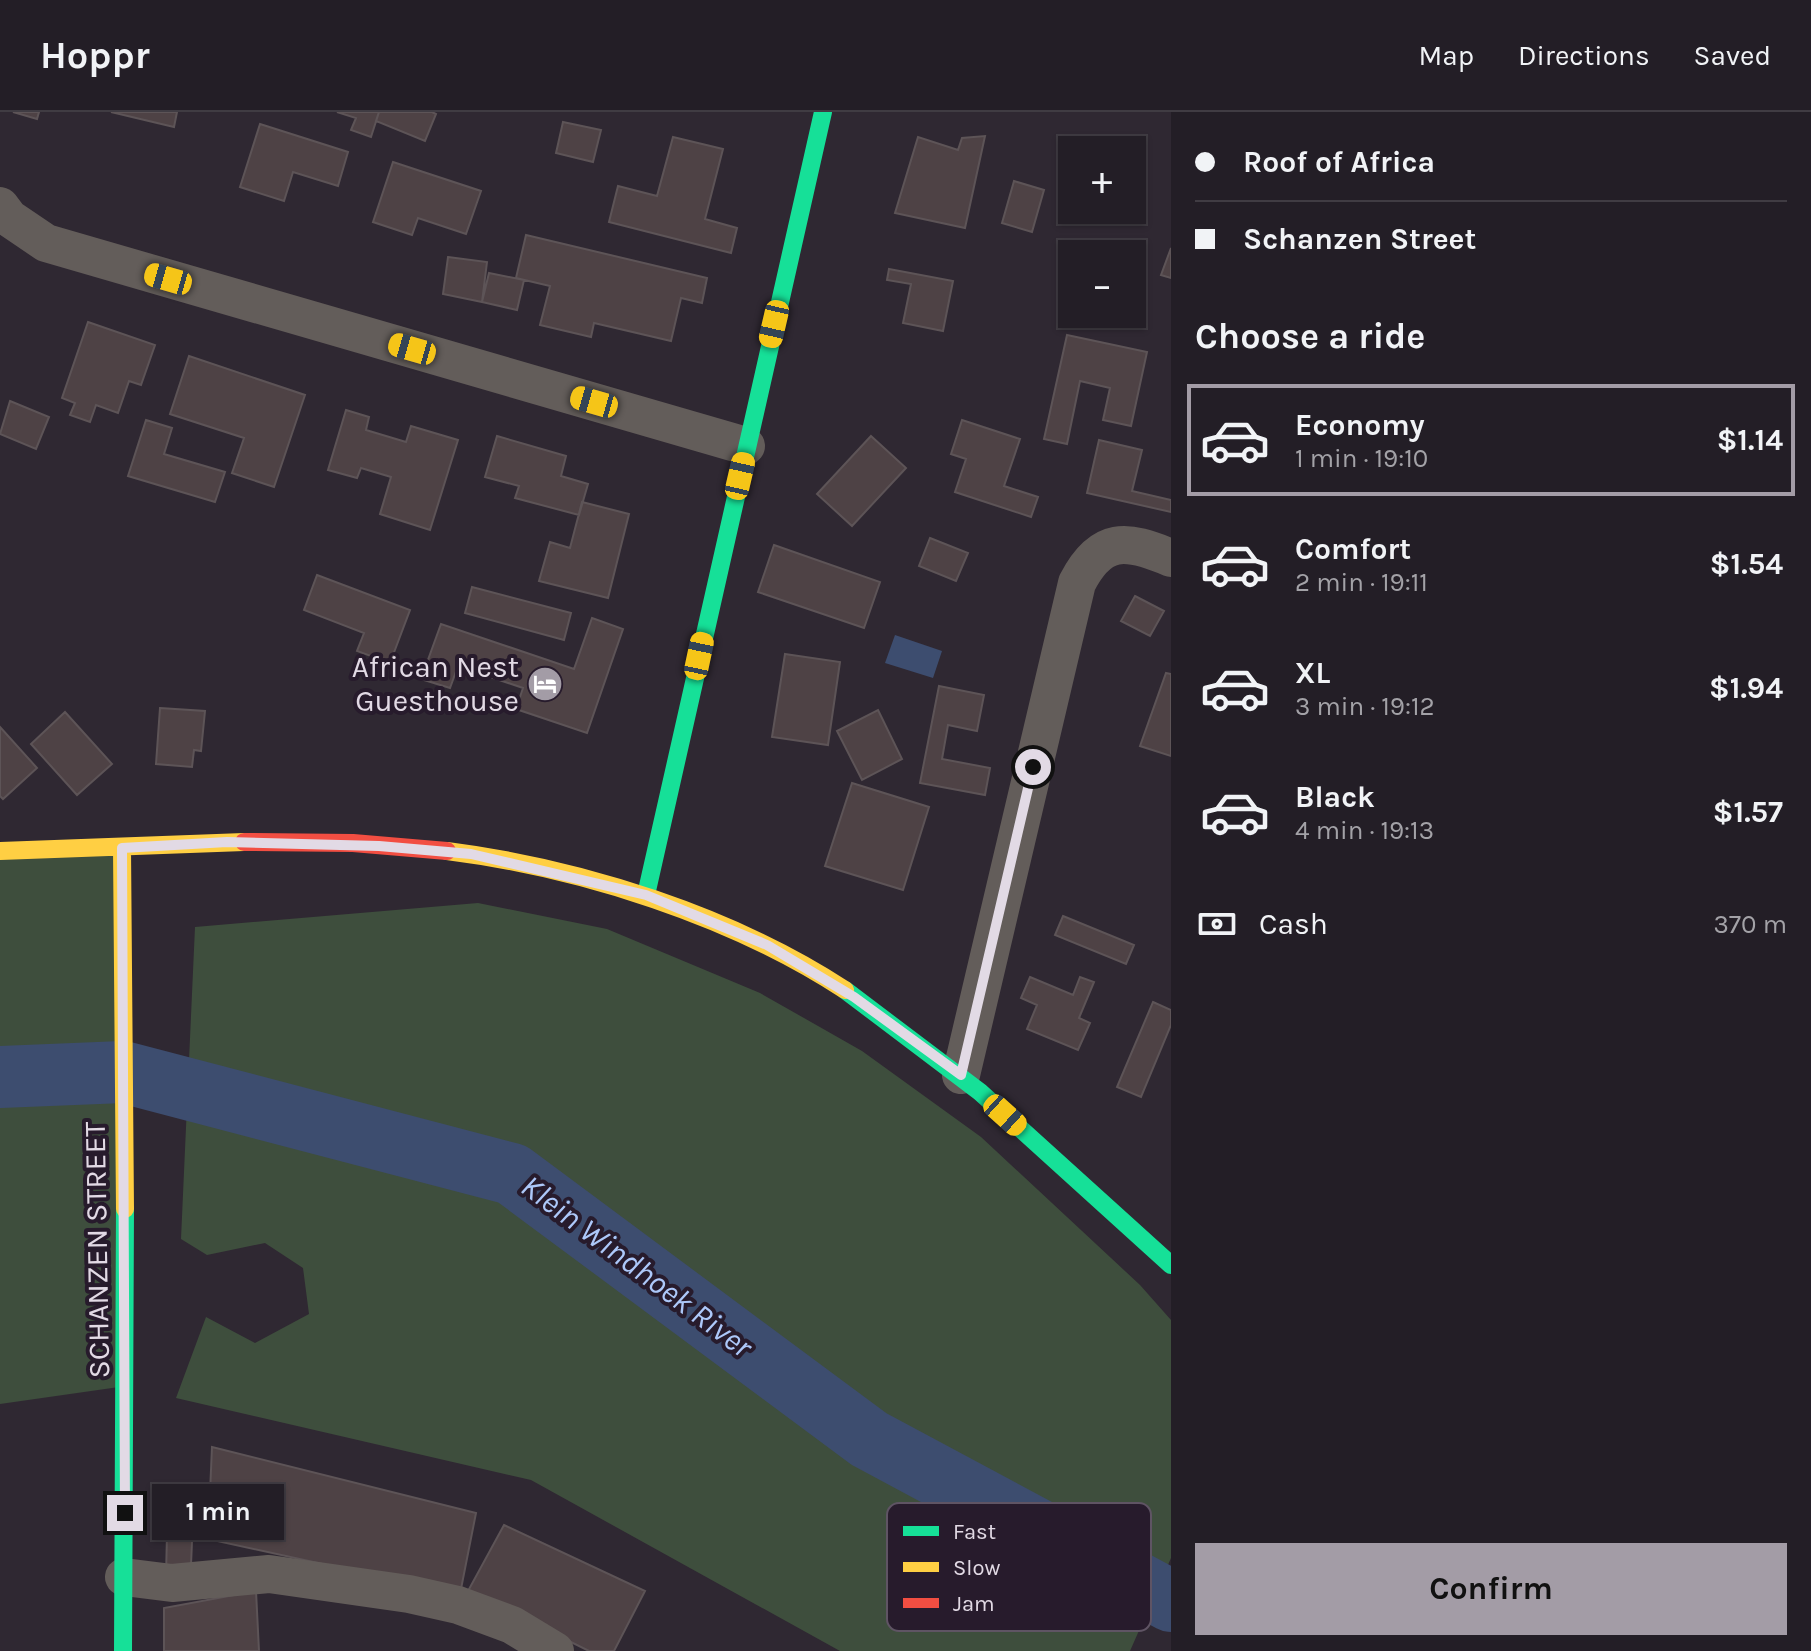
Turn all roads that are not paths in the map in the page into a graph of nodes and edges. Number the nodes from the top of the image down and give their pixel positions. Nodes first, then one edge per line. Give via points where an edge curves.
1 (823, 112) edge
2 (0, 206) edge
3 (746, 446) junction
4 (1171, 558) edge
5 (122, 848) junction
6 (0, 851) edge
7 (646, 895) junction
8 (961, 1075) junction
9 (1171, 1265) edge
10 (124, 1577) junction
11 (123, 1651) edge
12 (555, 1651) edge

1 - 3 street
2 - 3 street via 46,243
3 - 7 street
4 - 8 street via 1143,546 1119,544 1089,560 1077,583
5 - 6 street
5 - 7 street via 227,842 471,854
5 - 10 street, SCHANZEN STREET
7 - 8 street via 767,945 854,997
8 - 9 street
10 - 11 street, SCHANZEN STREET
10 - 12 street via 172,1583 269,1574 409,1594 512,1625

